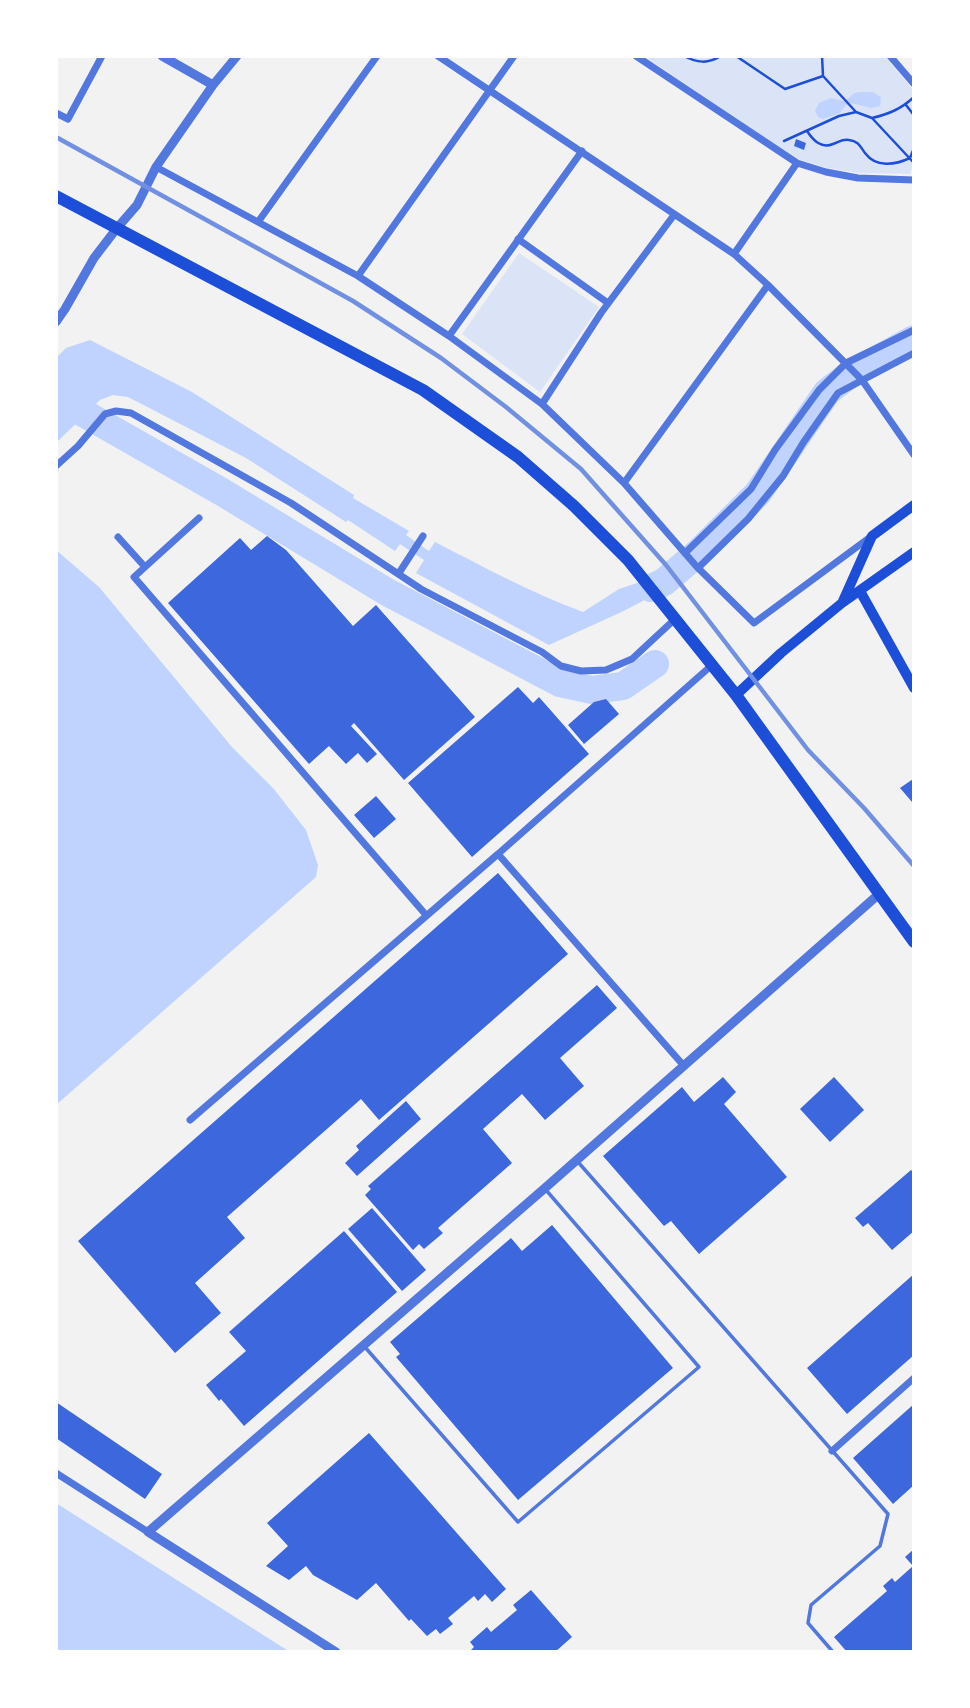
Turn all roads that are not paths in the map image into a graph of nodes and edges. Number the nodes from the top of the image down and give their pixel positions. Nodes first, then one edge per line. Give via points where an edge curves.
1 (102, 56) edge
2 (162, 56) edge
3 (237, 56) edge
4 (377, 56) edge
5 (438, 56) edge
6 (514, 56) edge
7 (636, 56) edge
8 (890, 56) edge
9 (914, 84) edge
10 (213, 85) junction
11 (491, 90) junction
12 (56, 113) edge
13 (582, 152) junction
14 (797, 163) junction
15 (156, 167) junction
16 (914, 180) edge
17 (56, 196) edge
18 (674, 215) junction
19 (258, 222) junction
20 (117, 228) junction
21 (518, 239) junction
22 (734, 254) junction
23 (358, 276) junction
24 (768, 285) junction
25 (608, 303) junction
26 (56, 322) edge
27 (914, 330) edge
28 (449, 336) junction
29 (914, 353) edge
30 (847, 364) junction
31 (862, 380) junction
32 (542, 404) junction
33 (914, 455) edge
34 (56, 466) edge
35 (624, 483) junction
36 (914, 505) edge
37 (199, 518) dead end
38 (423, 536) dead end
39 (872, 536) junction
40 (118, 537) dead end
41 (914, 552) edge
42 (685, 553) junction
43 (145, 567) junction
44 (698, 568) junction
45 (399, 572) junction
46 (860, 591) junction
47 (842, 603) junction
48 (675, 619) junction
49 (712, 665) junction
50 (914, 688) edge
51 (736, 695) junction
52 (498, 855) junction
53 (879, 894) junction
54 (426, 915) junction
55 (914, 942) edge
56 (684, 1066) junction
57 (190, 1121) dead end
58 (577, 1160) junction
59 (545, 1188) junction
60 (363, 1345) junction
61 (914, 1378) edge
62 (832, 1451) junction
63 (56, 1473) edge
64 (148, 1531) junction
65 (335, 1652) edge
66 (833, 1652) edge

1 - 12 street via 68,119
2 - 10 street
3 - 10 street
4 - 19 street
5 - 11 street
6 - 11 street
7 - 14 street
8 - 9 street
10 - 15 street
11 - 13 street
11 - 23 street
13 - 18 street
13 - 21 street
14 - 16 street via 858,178
14 - 22 street
15 - 19 street
15 - 20 street via 137,205
17 - 20 main road
18 - 22 street
18 - 25 street
19 - 23 street
20 - 26 street
20 - 48 main road via 424,390 518,457 574,506 628,560
21 - 25 street
21 - 28 street
22 - 24 street
23 - 28 street
24 - 30 street
24 - 35 street
25 - 32 street
27 - 30 street
28 - 32 street
29 - 31 street
30 - 31 street
30 - 42 street via 819,390 751,489
31 - 33 street
31 - 44 street via 838,393 783,476
32 - 35 street
34 - 45 street via 105,414 131,413 291,503
35 - 42 street
36 - 39 main road
37 - 43 street
38 - 45 street
39 - 44 street via 754,623
39 - 47 main road
40 - 43 street
41 - 46 main road
42 - 44 street
43 - 54 street via 134,577
45 - 48 street via 421,589 561,666 580,671 606,670 632,659
46 - 47 main road
46 - 50 main road
47 - 51 main road
48 - 49 main road
49 - 51 main road
49 - 52 street
51 - 53 main road
52 - 54 street
52 - 56 street
53 - 55 main road
53 - 56 street
54 - 57 street
56 - 58 street
58 - 59 street
58 - 62 lane
59 - 60 street
59 - 60 lane via 699,1367 518,1522
60 - 64 street
61 - 62 street
62 - 66 lane via 888,1514 880,1546 811,1605 808,1623
63 - 64 street
64 - 65 street

